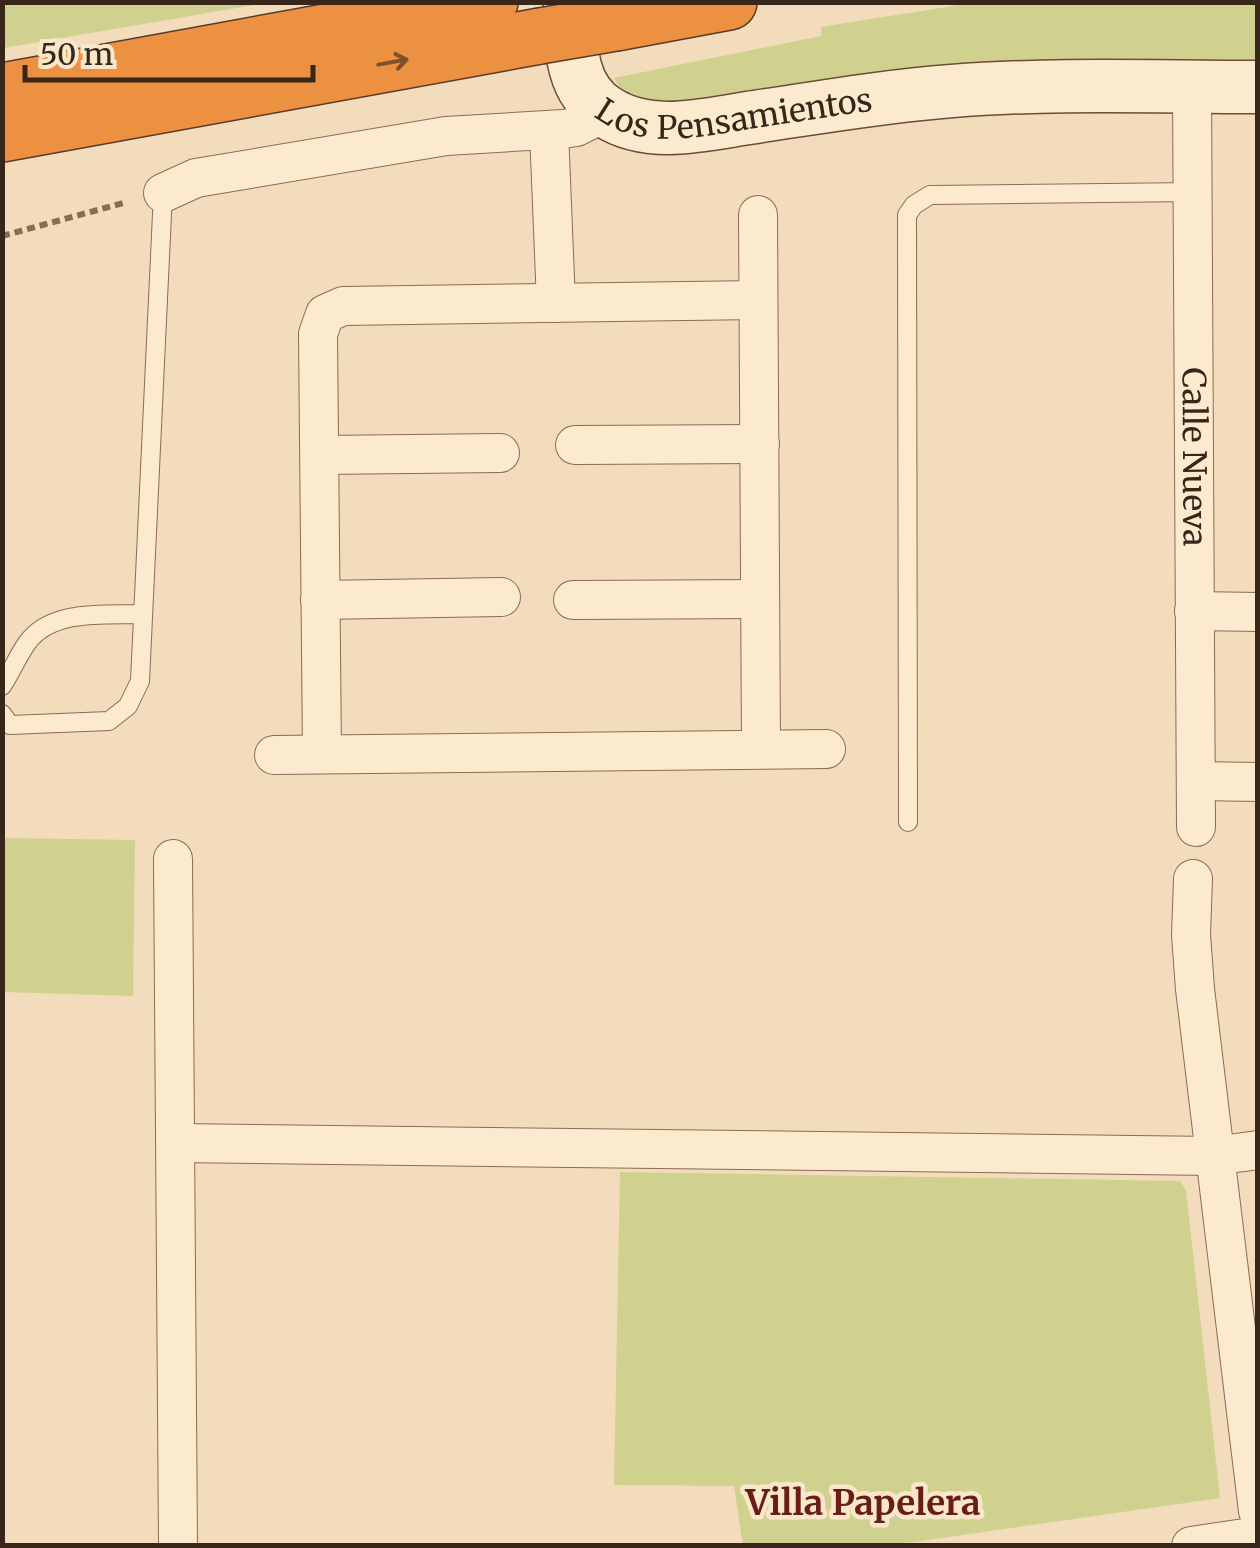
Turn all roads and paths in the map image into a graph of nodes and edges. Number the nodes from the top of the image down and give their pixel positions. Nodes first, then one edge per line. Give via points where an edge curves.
1 (490, 2) edge
2 (729, 2) edge
3 (575, 21) edge
4 (1192, 87) junction
5 (1258, 87) edge
6 (2, 91) edge
7 (160, 104) junction
8 (606, 112) junction
9 (550, 131) junction
10 (2, 134) edge
11 (2, 162) edge
12 (1193, 192) junction
13 (162, 193) junction
14 (758, 215) dead end
15 (2, 236) edge
16 (758, 300) junction
17 (556, 303) junction
18 (760, 444) junction
19 (575, 446) dead end
20 (500, 453) dead end
21 (320, 455) junction
22 (501, 597) dead end
23 (760, 599) junction
24 (320, 600) junction
25 (573, 600) dead end
26 (1194, 610) junction
27 (1258, 612) edge
28 (142, 614) junction
29 (2, 686) edge
30 (2, 714) edge
31 (826, 749) dead end
32 (761, 750) junction
33 (322, 754) junction
34 (274, 755) dead end
35 (1196, 781) junction
36 (1258, 782) edge
37 (908, 822) dead end
38 (1196, 827) dead end
39 (173, 858) dead end
40 (1194, 879) dead end
41 (176, 1144) junction
42 (1258, 1150) edge
43 (1213, 1156) junction
44 (1254, 1460) edge
45 (1258, 1511) edge
46 (1258, 1536) edge
47 (178, 1546) edge
48 (1191, 1546) edge

1 - 6 highway
2 - 3 highway
7 -> 3 highway
3 - 8 main road via 580,85
4 - 5 main road, Los Pensamientos
4 - 8 main road, Los Pensamientos via 952,91 677,128 641,126
4 - 12 street, Calle Nueva
7 - 10 highway
7 - 11 highway
8 - 9 street, Los Pensamientos
9 - 13 street, Los Pensamientos via 446,136 196,178
9 - 17 street
12 - 26 street, Calle Nueva
12 - 37 lane via 930,195 907,215
13 - 15 path
13 - 28 lane
14 - 16 street
16 - 17 street
16 - 18 street
17 - 21 street via 333,308 318,334
18 - 19 street
18 - 23 street
20 - 21 street
21 - 24 street
22 - 24 street
23 - 25 street
23 - 32 street
24 - 33 street
26 - 27 street
26 - 35 street, Calle Nueva
28 - 29 lane via 56,621 29,639
28 - 30 lane via 140,681 128,706 108,721 10,725
31 - 32 street
32 - 33 street
33 - 34 street
35 - 36 street
35 - 38 street, Calle Nueva
39 - 41 street
40 - 43 street via 1191,934
41 - 43 street
41 - 47 street
42 - 43 street
43 - 44 street
44 - 45 street
46 - 48 street

